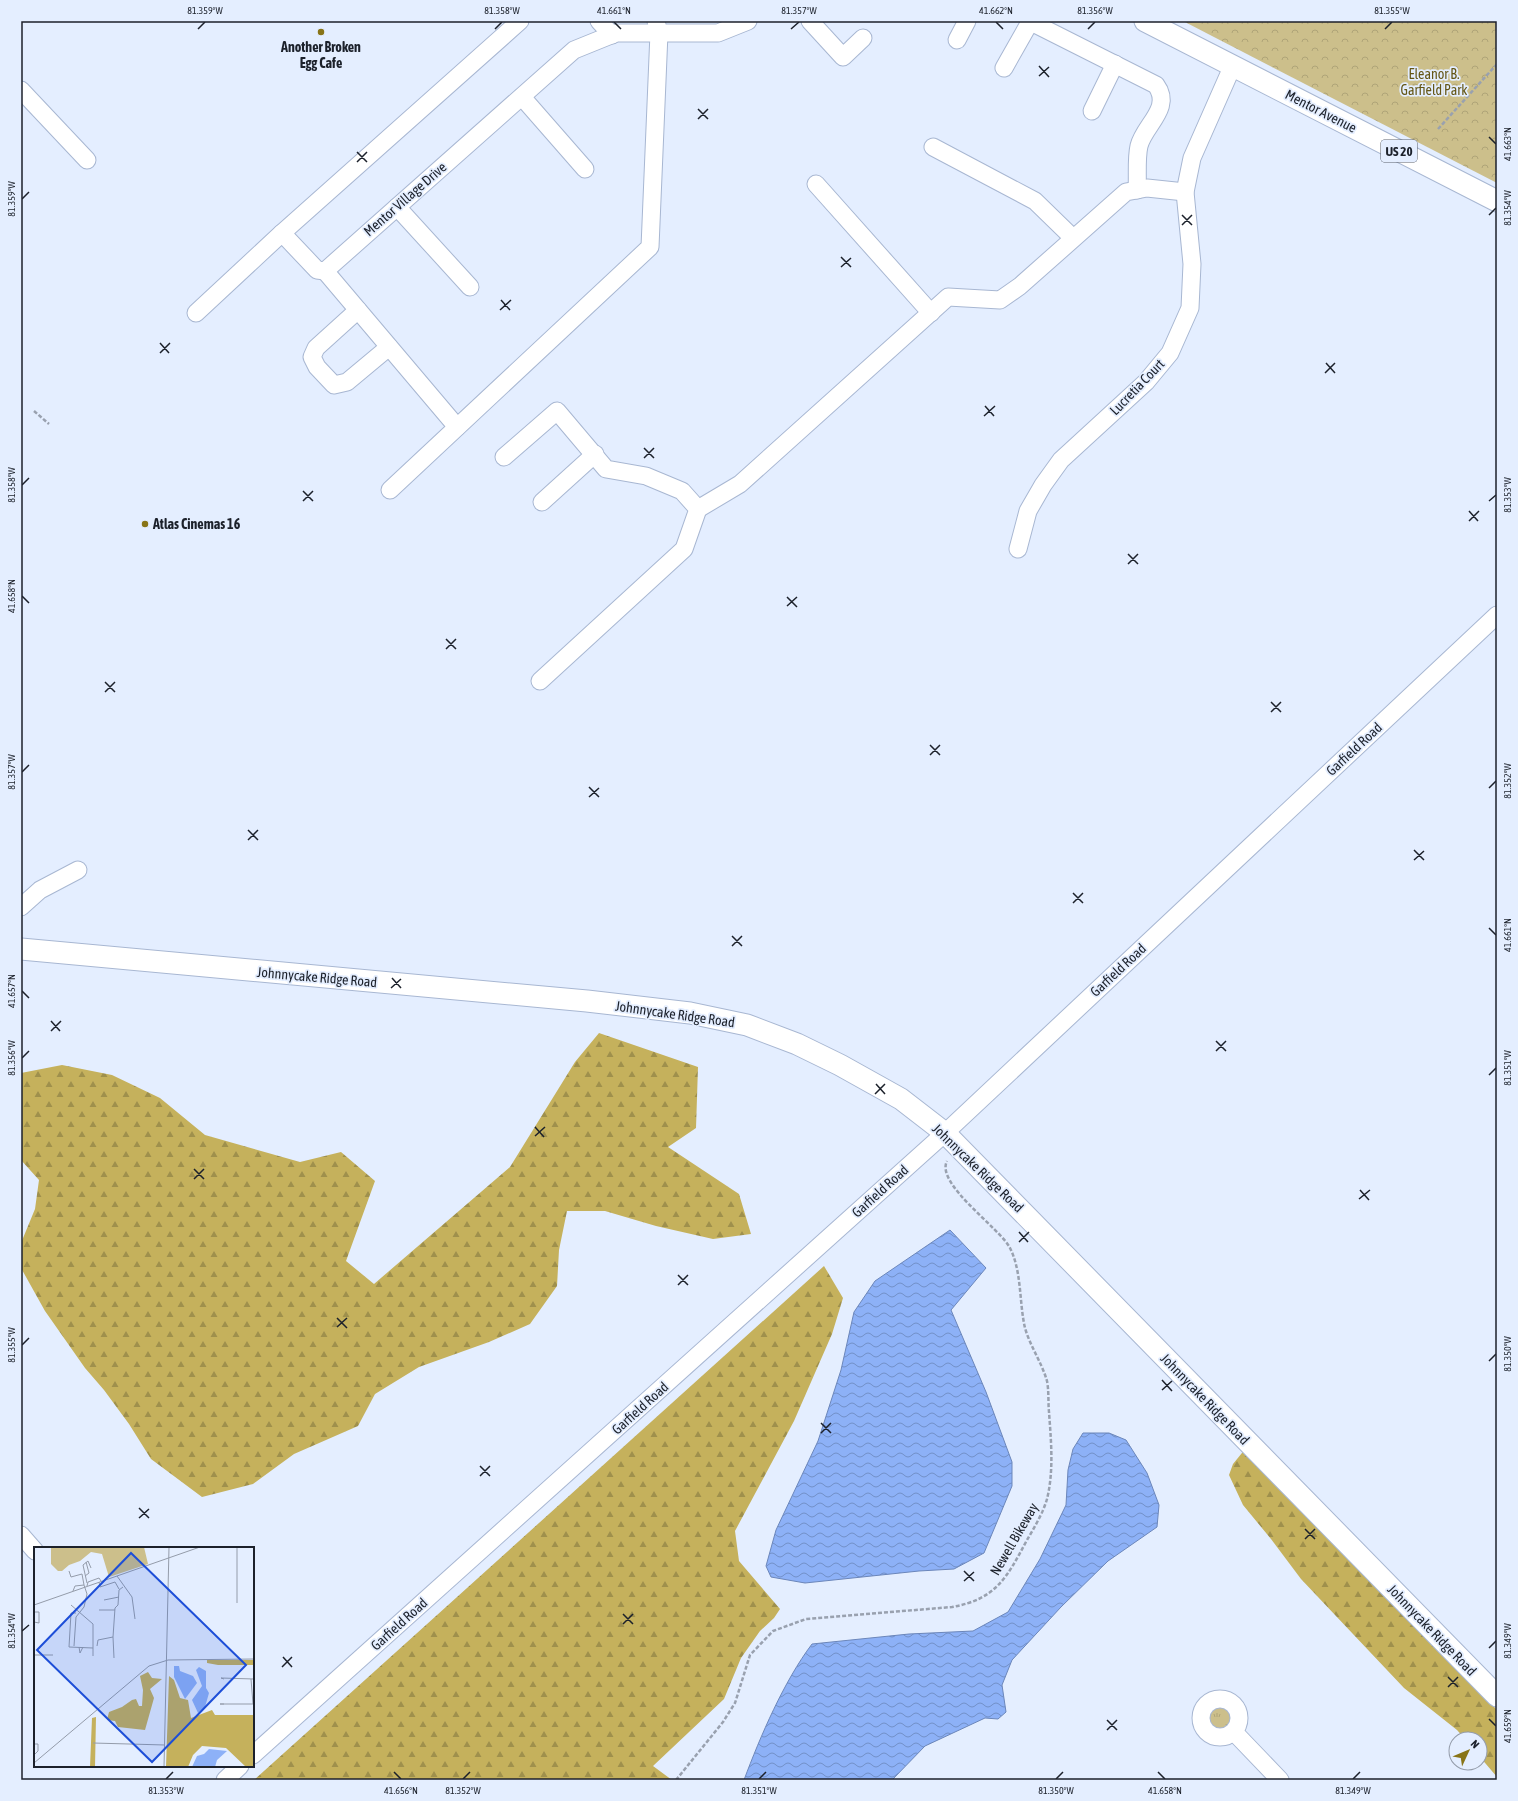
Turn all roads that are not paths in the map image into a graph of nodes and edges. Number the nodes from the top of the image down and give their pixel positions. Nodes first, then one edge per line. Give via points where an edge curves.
1 (520, 21) edge
2 (599, 21) edge
3 (748, 21) edge
4 (810, 21) edge
5 (967, 21) edge
6 (1030, 21) edge
7 (1145, 21) edge
8 (658, 27) edge
9 (612, 35) junction
10 (863, 38) dead end
11 (957, 40) dead end
12 (1115, 64) junction
13 (1233, 65) junction
14 (1004, 68) dead end
15 (21, 90) edge
16 (522, 97) junction
17 (1092, 111) dead end
18 (933, 147) dead end
19 (87, 160) dead end
20 (585, 169) dead end
21 (816, 184) dead end
22 (1137, 190) junction
23 (1185, 192) junction
24 (1497, 201) edge
25 (397, 207) junction
26 (282, 233) junction
27 (1073, 238) junction
28 (325, 271) junction
29 (470, 286) dead end
30 (358, 310) junction
31 (196, 313) dead end
32 (931, 313) junction
33 (389, 347) junction
34 (457, 427) junction
35 (595, 454) junction
36 (504, 457) dead end
37 (390, 490) dead end
38 (542, 502) dead end
39 (698, 509) junction
40 (1018, 549) dead end
41 (1497, 615) edge
42 (540, 681) dead end
43 (78, 870) dead end
44 (21, 907) edge
45 (21, 949) edge
46 (945, 1133) junction
47 (21, 1536) edge
48 (34, 1550) edge
49 (1497, 1696) edge
50 (1234, 1732) dead end
51 (254, 1753) edge
52 (1280, 1780) edge

1 - 26 street
2 - 9 street
3 - 8 street, Mentor Village Drive via 718,33
4 - 10 street via 843,57
5 - 11 street
6 - 12 street
6 - 14 street
7 - 13 main road, Mentor Avenue / US 20
8 - 9 street, Mentor Village Drive
8 - 34 street via 650,247
9 - 16 street, Mentor Village Drive via 574,50
12 - 17 street
12 - 22 street via 1156,85 1162,96 1158,112 1140,145
13 - 23 street, Lucretia Court via 1192,158
13 - 24 main road, Mentor Avenue / US 20
15 - 19 street
16 - 20 street
16 - 25 street, Mentor Village Drive
18 - 27 street via 1035,201
21 - 32 street
22 - 23 street via 1147,188
22 - 27 street via 1126,192
23 - 40 street, Lucretia Court via 1192,264 1190,308 1170,353 1146,382 1061,460 1028,511
25 - 28 street, Mentor Village Drive
25 - 29 street
26 - 28 street via 317,270
26 - 31 street
27 - 32 street via 1020,286 1000,300 948,298
28 - 30 street
30 - 33 street
30 - 33 street via 316,348 312,357 317,367 334,386 347,382
32 - 39 street via 740,484
33 - 34 street
34 - 37 street
35 - 36 street via 557,411
35 - 38 street
35 - 39 street via 606,469 646,476 682,491
39 - 42 street via 684,549
41 - 46 street, Garfield Road
43 - 44 street via 40,890
45 - 46 main road, Johnnycake Ridge Road via 579,1001 704,1016 746,1025 797,1044 901,1099
46 - 49 main road, Johnnycake Ridge Road
46 - 51 street, Garfield Road
47 - 48 street
50 - 52 street

